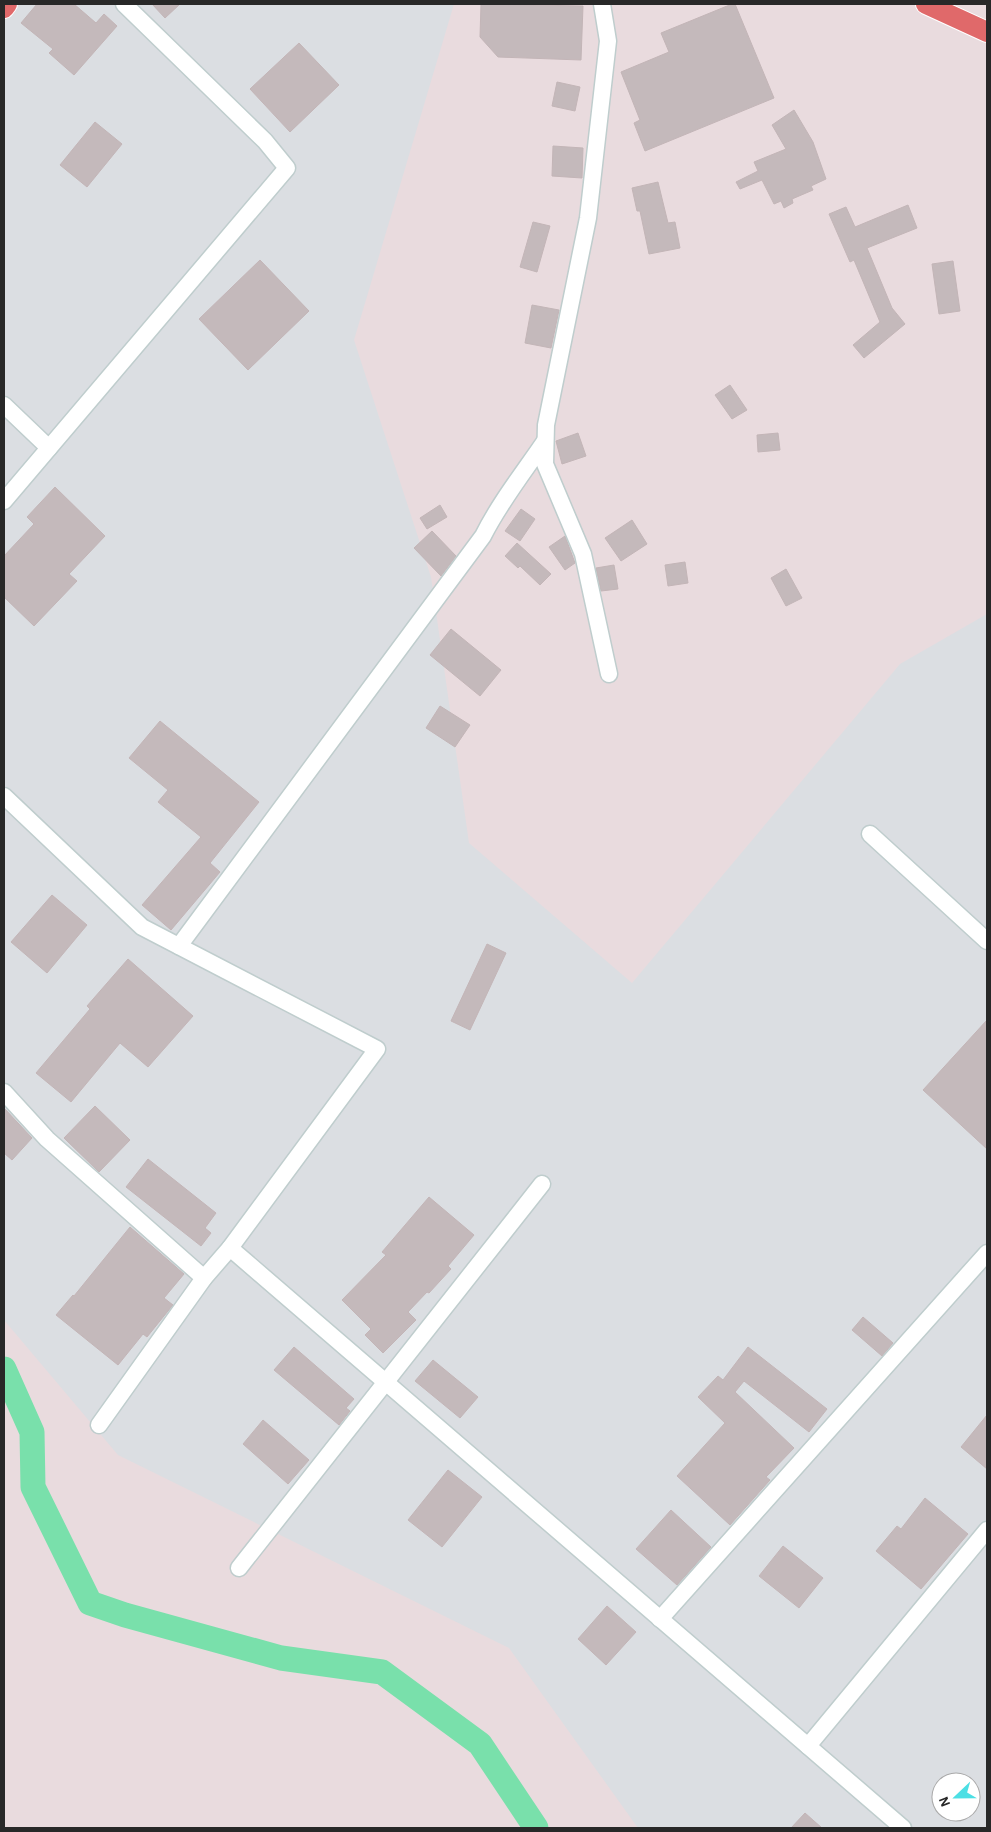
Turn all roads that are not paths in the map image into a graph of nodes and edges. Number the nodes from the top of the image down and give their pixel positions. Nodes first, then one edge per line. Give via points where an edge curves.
1 (7, 4) edge
2 (124, 4) edge
3 (602, 4) edge
4 (926, 4) edge
5 (4, 8) edge
6 (987, 32) edge
7 (4, 405) edge
8 (545, 441) junction
9 (49, 448) junction
10 (4, 501) edge
11 (610, 674) dead end
12 (4, 796) edge
13 (870, 834) dead end
14 (987, 941) edge
15 (179, 946) junction
16 (4, 1092) edge
17 (542, 1184) dead end
18 (230, 1248) junction
19 (987, 1253) edge
20 (204, 1278) junction
21 (386, 1383) junction
22 (99, 1425) dead end
23 (987, 1530) edge
24 (239, 1568) dead end
25 (660, 1619) junction
26 (808, 1746) junction
27 (903, 1828) edge

1 - 5 main road
2 - 9 street via 265,141 288,168
3 - 8 street via 608,41 588,218
4 - 6 main road
7 - 9 street
8 - 11 street via 545,464 582,554
8 - 15 street via 483,536
9 - 10 street
12 - 15 street via 142,927
13 - 14 street
15 - 18 street via 377,1049
16 - 20 street via 47,1139
17 - 21 street
18 - 20 street
18 - 21 street
19 - 25 street
20 - 22 street
21 - 24 street
21 - 25 street
23 - 26 street
25 - 26 street
26 - 27 street

